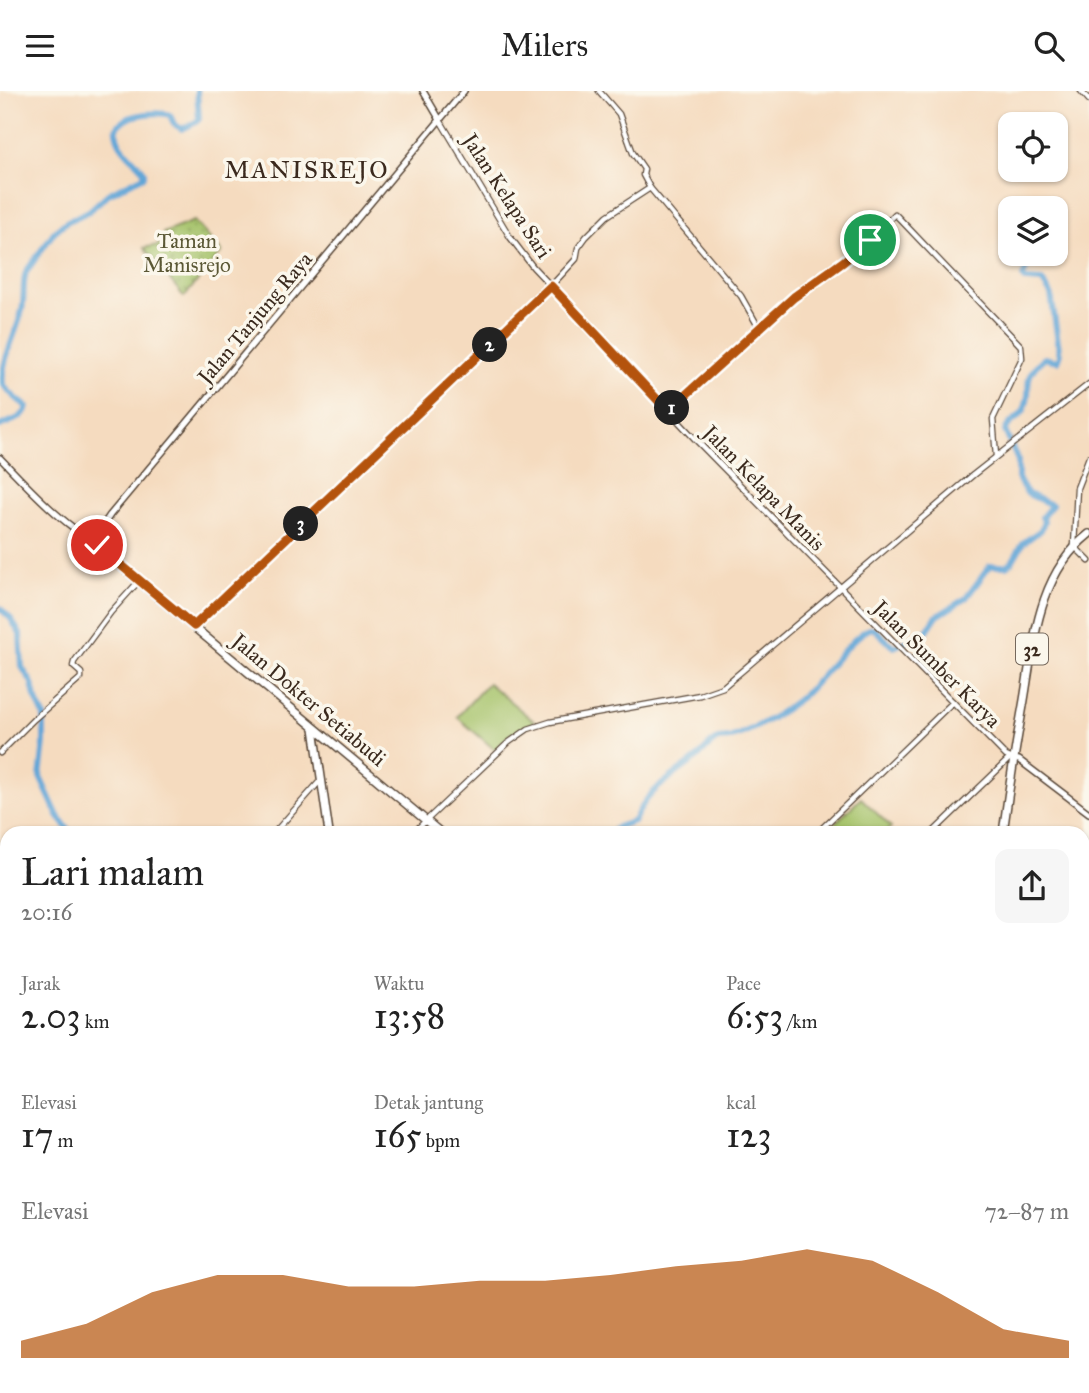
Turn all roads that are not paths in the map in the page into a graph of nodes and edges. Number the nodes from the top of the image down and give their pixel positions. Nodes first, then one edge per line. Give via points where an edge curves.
1 (423, 91) edge
2 (464, 91) edge
3 (599, 91) edge
4 (1081, 91) edge
5 (1089, 100) edge
6 (440, 120) junction
7 (650, 188) junction
8 (551, 286) junction
9 (759, 328) junction
10 (1089, 384) edge
11 (668, 411) junction
12 (996, 456) junction
13 (0, 457) edge
14 (1089, 457) edge
15 (1089, 534) edge
16 (95, 539) junction
17 (1074, 546) junction
18 (1089, 561) edge
19 (140, 580) junction
20 (841, 588) junction
21 (194, 626) junction
22 (953, 702) junction
23 (314, 728) junction
24 (0, 753) edge
25 (1011, 759) junction
26 (322, 779) junction
27 (1089, 813) edge
28 (426, 820) junction
29 (280, 826) edge
30 (328, 826) edge
31 (420, 826) edge
32 (433, 826) edge
33 (825, 826) edge
34 (939, 826) edge
35 (1004, 826) edge

1 - 6 main road
2 - 6 main road, Jalan Tanjung Raya
3 - 7 street via 625,125
4 - 5 street
6 - 8 street, Jalan Kelapa Sari via 510,237
6 - 16 main road, Jalan Tanjung Raya via 110,515
7 - 8 street via 607,216
7 - 9 street via 741,296
8 - 11 street, Jalan Kelapa Manis
8 - 21 main road
9 - 11 street
9 - 12 street via 860,249 895,214 1021,346 1022,358 992,422
10 - 12 street
11 - 20 street, Jalan Kelapa Manis
12 - 20 street
13 - 16 main road via 76,529
14 - 17 street via 1077,488
15 - 17 main road, 32
16 - 19 main road, Jalan Dokter Setiabudi
17 - 18 street
17 - 25 main road, 32 via 1040,610
19 - 21 main road, Jalan Dokter Setiabudi
19 - 24 street via 74,662 81,678
20 - 22 street, Jalan Sumber Karya
20 - 28 street via 717,690 539,725 517,735
21 - 23 main road, Jalan Dokter Setiabudi
22 - 25 street, Jalan Sumber Karya
22 - 33 street
23 - 26 main road
23 - 28 main road, Jalan Dokter Setiabudi
25 - 27 main road
25 - 34 street
25 - 35 main road, 32
26 - 29 street
26 - 30 main road
28 - 31 street
28 - 32 main road, Jalan Dokter Setiabudi

